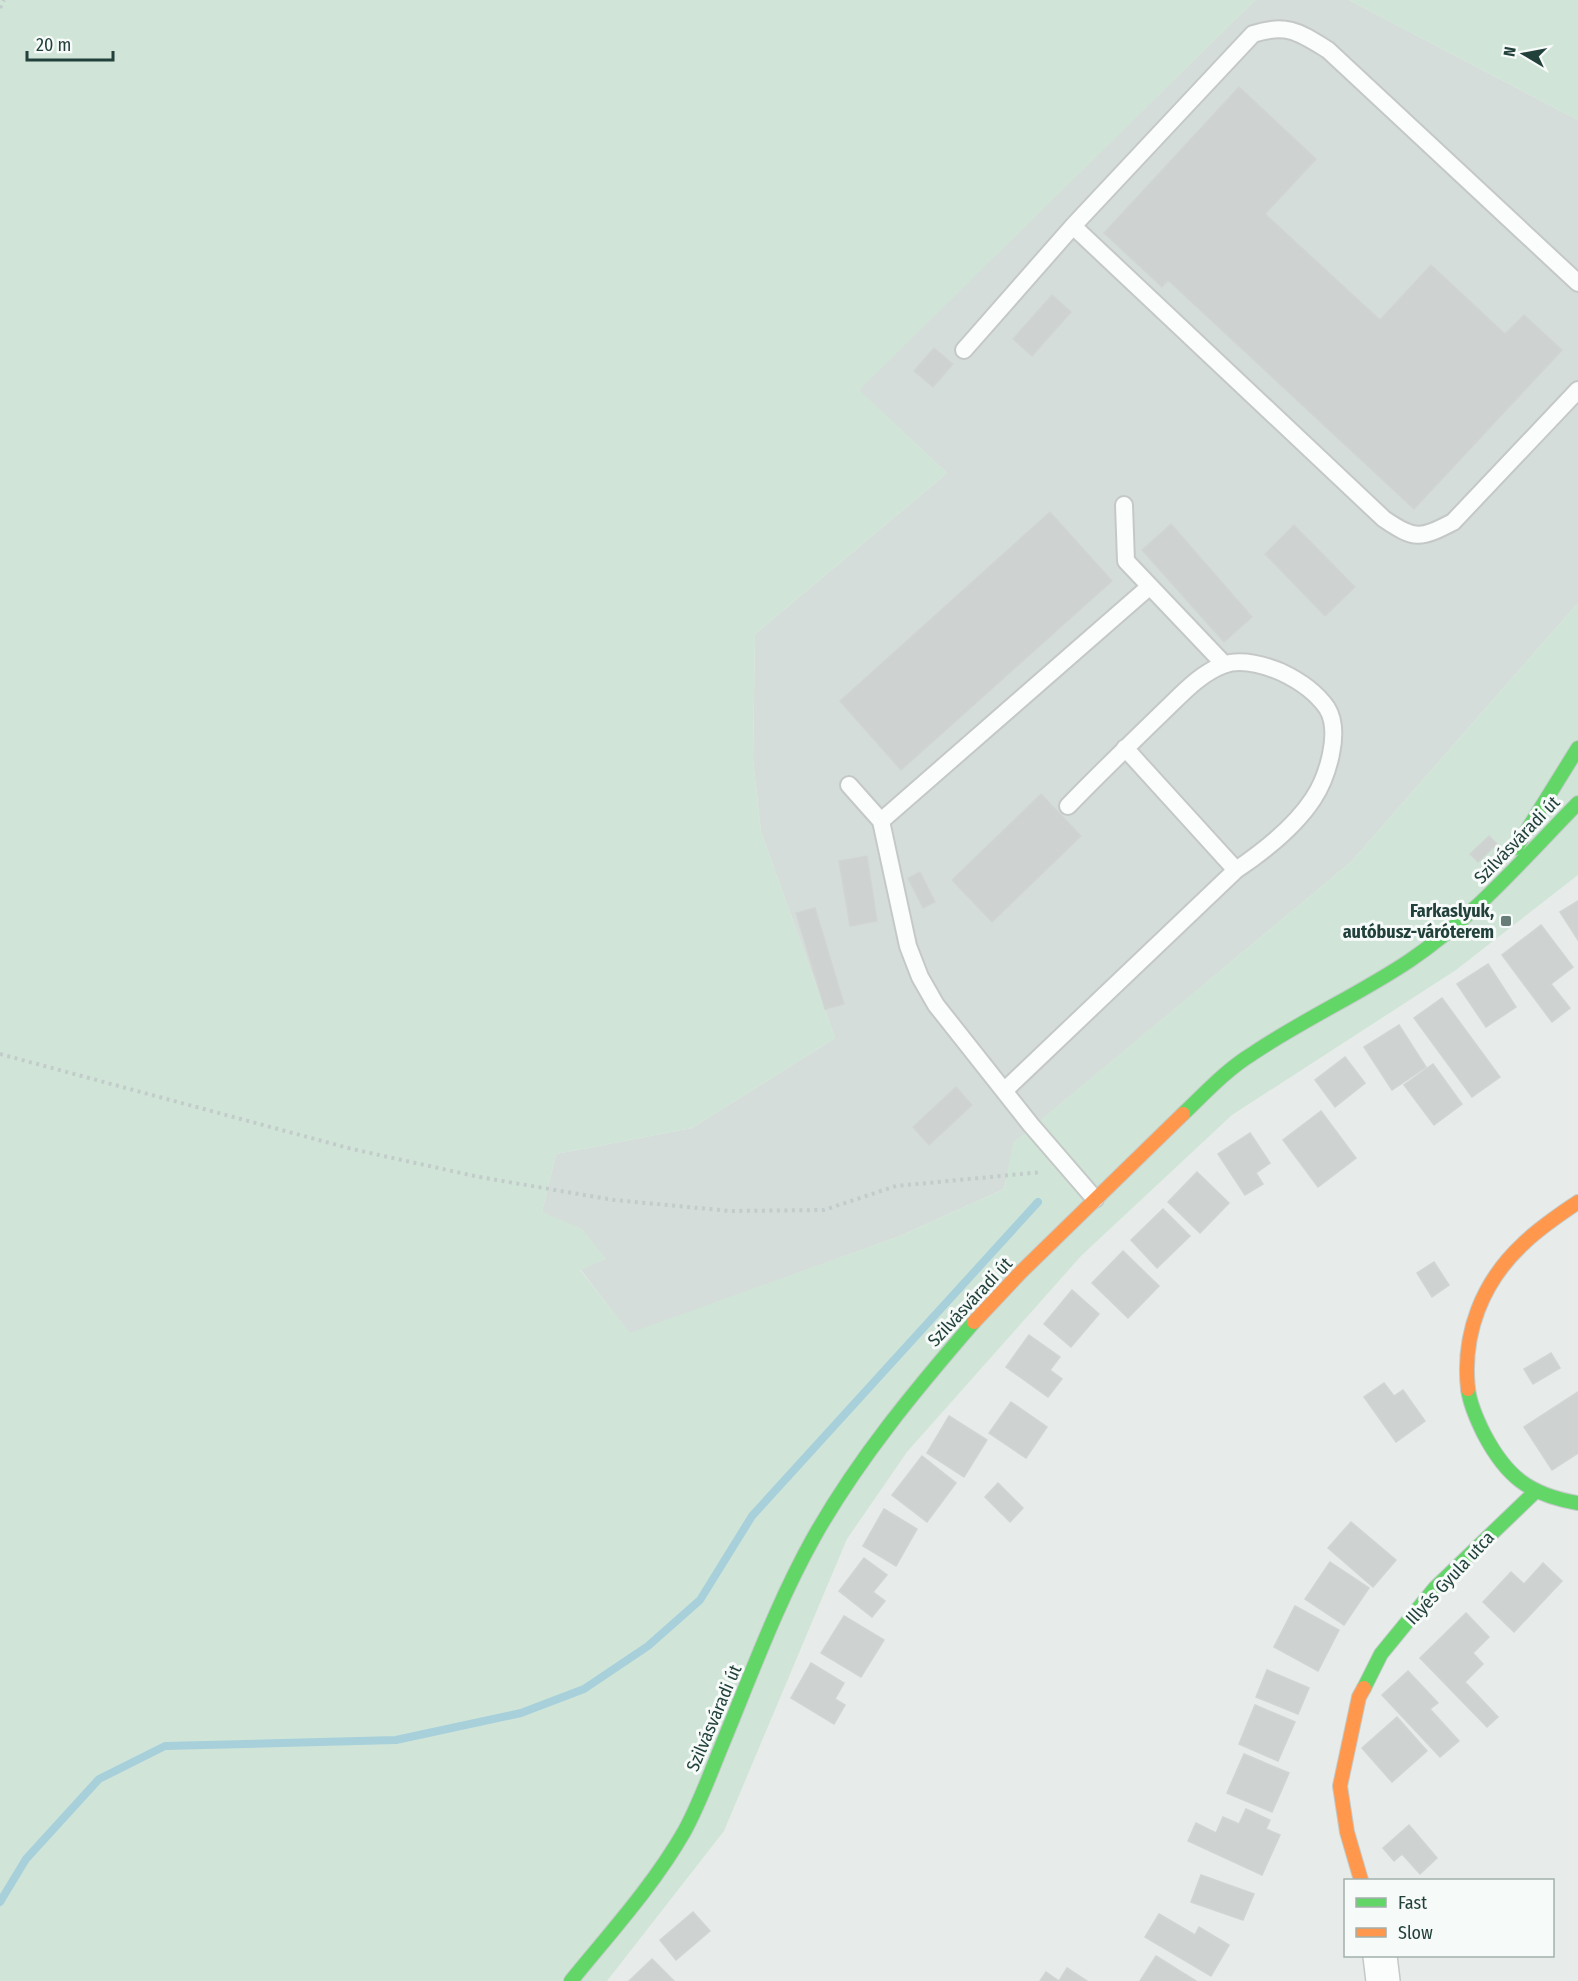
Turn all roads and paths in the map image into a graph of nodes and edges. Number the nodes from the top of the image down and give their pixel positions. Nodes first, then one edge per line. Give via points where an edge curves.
1 (4, 0) edge
2 (0, 8) edge
3 (1072, 226) junction
4 (1578, 283) edge
5 (964, 350) dead end
6 (1576, 394) edge
7 (1124, 505) dead end
8 (1149, 587) junction
9 (1224, 664) junction
10 (1578, 747) edge
11 (1125, 748) junction
12 (849, 785) dead end
13 (1578, 803) edge
14 (1068, 806) dead end
15 (880, 821) junction
16 (1236, 870) junction
17 (1482, 902) junction
18 (0, 1053) edge
19 (1004, 1090) junction
20 (1071, 1169) junction
21 (1095, 1199) junction
22 (1578, 1202) edge
23 (1536, 1491) junction
24 (1575, 1501) edge
25 (1360, 1879) edge
26 (1380, 1957) edge
27 (571, 1981) edge
28 (1383, 1981) edge

1 - 2 path
3 - 4 lane via 1253,34 1273,28 1301,33 1328,50
3 - 5 lane
3 - 6 lane via 1384,519 1406,534 1430,534 1453,522
7 - 8 lane via 1126,561
8 - 9 lane
8 - 15 lane
9 - 11 lane via 1199,678
9 - 16 lane via 1243,661 1298,680 1328,710 1332,730 1332,755 1312,800 1264,852
10 - 17 main road
11 - 14 lane
11 - 16 lane
12 - 15 lane
13 - 17 main road, Szilvásváradi út
15 - 19 lane via 908,946 920,977 936,1005
16 - 19 lane
17 - 21 main road, Szilvásváradi út via 1409,961 1251,1054 1216,1082
18 - 20 path via 352,1149 614,1200 730,1211 824,1210 896,1186
19 - 20 lane
20 - 21 lane
21 - 27 main road, Szilvásváradi út via 954,1344 861,1463 814,1537 777,1613 684,1832 630,1909
22 - 23 main road via 1517,1249 1478,1305 1469,1334 1464,1374 1479,1428 1505,1468
23 - 24 main road
23 - 25 main road, Illyés Gyula utca via 1435,1588 1381,1654 1359,1697 1340,1786 1347,1832
26 - 28 street

